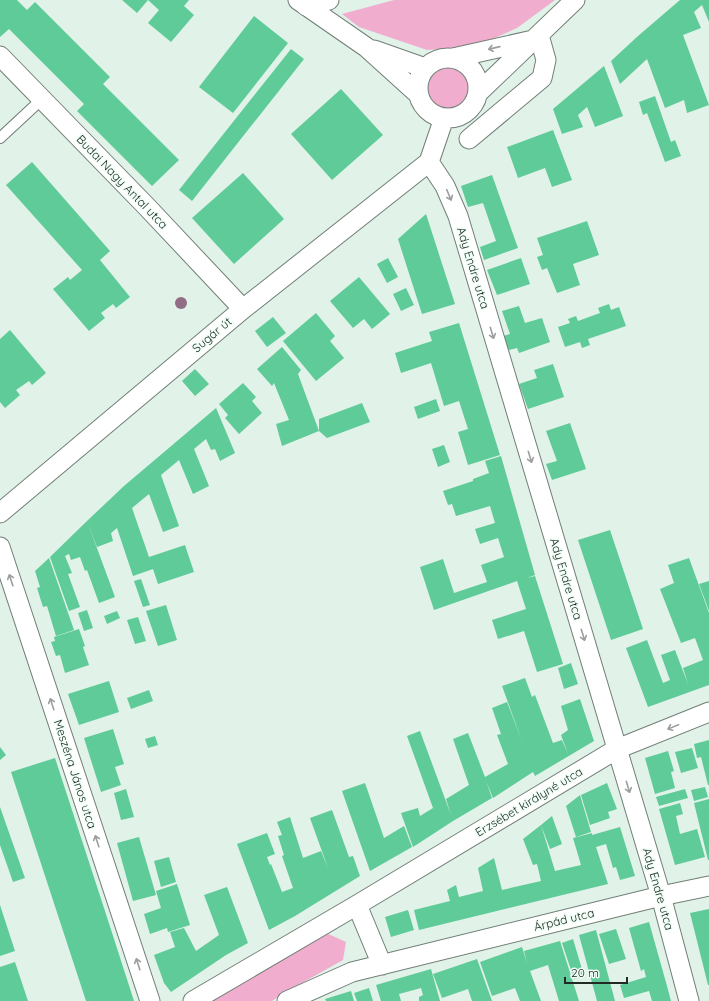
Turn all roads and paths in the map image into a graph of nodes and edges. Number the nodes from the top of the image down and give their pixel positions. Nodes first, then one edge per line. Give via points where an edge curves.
1 (329, 0) edge
2 (575, 0) edge
3 (302, 3) edge
4 (536, 37) junction
5 (366, 47) junction
6 (0, 56) edge
7 (452, 58) junction
8 (425, 68) junction
9 (478, 93) junction
10 (42, 99) junction
11 (423, 102) junction
12 (444, 118) junction
13 (0, 138) edge
14 (468, 139) dead end
15 (429, 162) junction
16 (243, 309) junction
17 (0, 513) edge
18 (0, 547) edge
19 (709, 712) edge
20 (617, 749) junction
21 (709, 886) edge
22 (661, 896) junction
23 (357, 905) junction
24 (382, 965) junction
25 (150, 1001) edge
26 (194, 1001) edge
27 (286, 1001) edge
28 (689, 1001) edge

1 - 3 street
2 - 4 street
3 - 5 street
4 -> 7 street
4 - 9 street
4 - 14 street via 546,60 542,78
5 - 8 street
5 - 11 street
6 - 10 street, Budai Nagy Antal utca
7 - 8 street via 433,61
7 - 9 street via 470,66 478,83
8 - 11 street via 418,85
9 - 12 street via 469,109 462,114
10 - 13 lane
10 - 16 street, Budai Nagy Antal utca
11 - 12 street via 435,115
11 - 15 street
12 - 15 street
15 - 16 street, Sugár út
15 -> 20 street, Ady Endre utca via 445,186 458,216
16 - 17 street, Sugár út
25 -> 18 street, Meszéna János utca
19 -> 20 street, Erzsébet királyné utca
20 -> 22 street, Ady Endre utca
20 - 23 street, Erzsébet királyné utca
21 - 22 street, Árpád utca
22 - 24 street, Árpád utca
22 - 28 street, Ady Endre utca
23 - 24 street
23 - 26 street, Erzsébet királyné utca
24 - 27 street via 352,972

